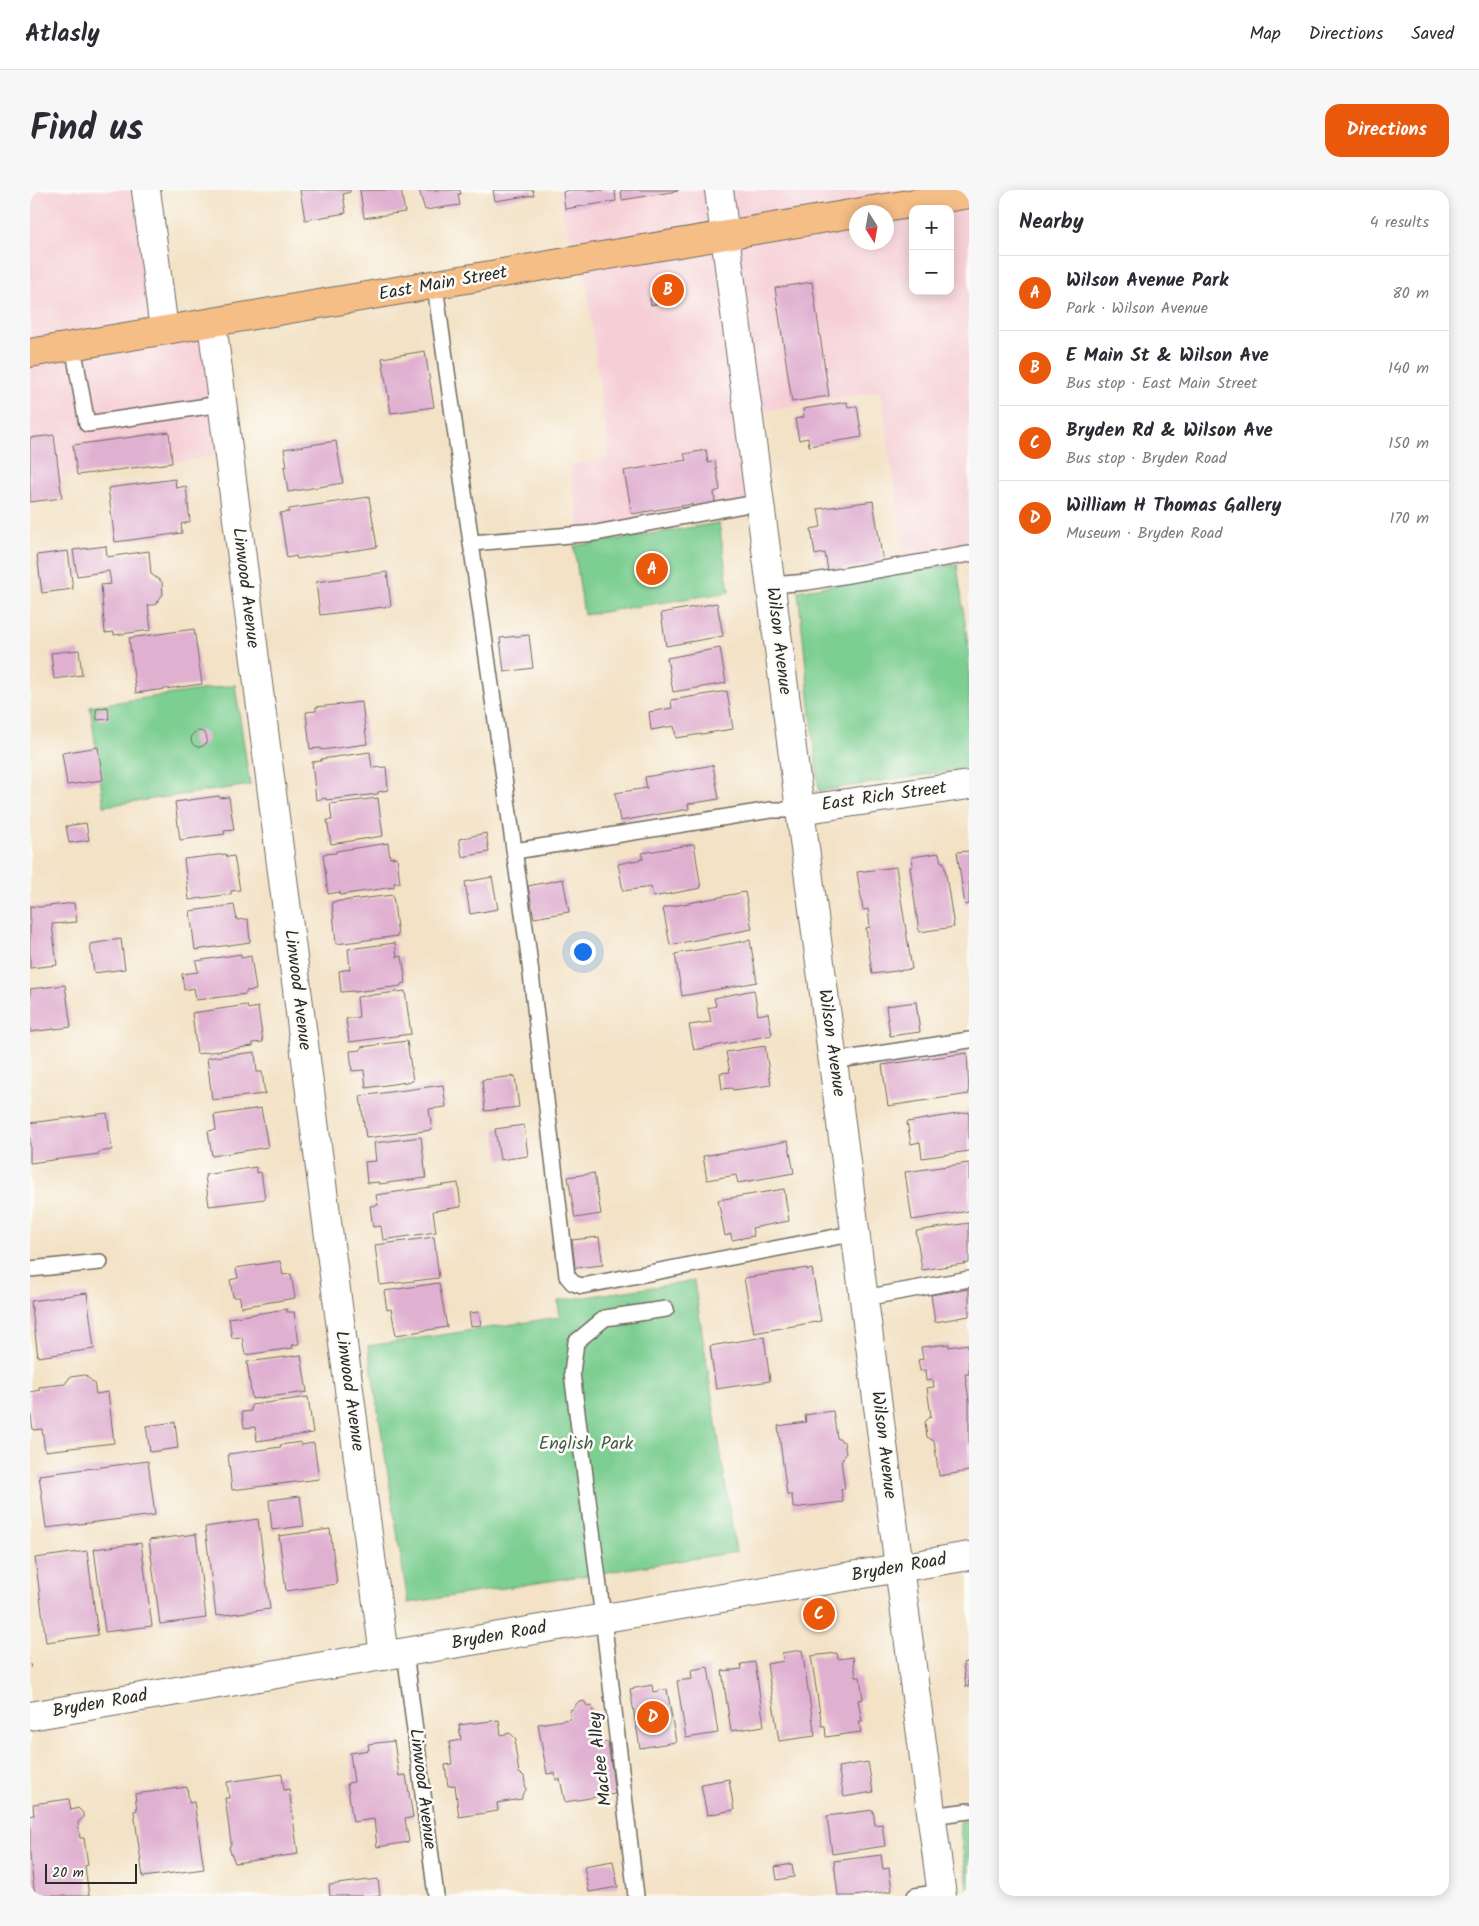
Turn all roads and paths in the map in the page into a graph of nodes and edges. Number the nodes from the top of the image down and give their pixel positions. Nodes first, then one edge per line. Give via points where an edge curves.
1 (146, 190) edge
2 (719, 190) edge
3 (969, 194) edge
4 (894, 206) edge
5 (849, 214) edge
6 (725, 236) junction
7 (435, 286) junction
8 (212, 323) junction
9 (164, 330) junction
10 (73, 346) junction
11 (30, 354) edge
12 (221, 404) junction
13 (760, 502) junction
14 (471, 542) junction
15 (969, 554) edge
16 (771, 585) junction
17 (969, 784) edge
18 (800, 810) junction
19 (515, 851) junction
20 (969, 1040) edge
21 (833, 1061) junction
22 (856, 1232) junction
23 (100, 1262) dead end
24 (30, 1269) edge
25 (969, 1279) edge
26 (864, 1298) junction
27 (666, 1309) dead end
28 (969, 1556) edge
29 (899, 1568) junction
30 (603, 1618) junction
31 (395, 1654) junction
32 (30, 1716) edge
33 (969, 1811) edge
34 (931, 1816) junction
35 (942, 1894) edge
36 (436, 1896) edge
37 (636, 1896) edge
38 (915, 1896) edge

1 - 9 street
2 - 6 street, Wilson Avenue
3 - 4 main road
5 - 6 main road, East Main Street
6 - 7 main road, East Main Street
6 - 13 street, Wilson Avenue
7 - 8 main road, East Main Street
7 - 14 lane
8 - 9 main road, East Main Street
8 - 12 street, Linwood Avenue
9 - 10 main road, East Main Street
10 - 11 main road, East Main Street
10 - 12 lane via 87,424
12 - 31 street, Linwood Avenue
13 - 14 lane via 596,533
13 - 16 street, Wilson Avenue
14 - 19 lane
15 - 16 lane via 808,582
16 - 18 street, Wilson Avenue
17 - 18 street, East Rich Street
18 - 19 lane via 771,810
18 - 21 street, Wilson Avenue
19 - 22 lane via 567,1276 573,1283 582,1286
20 - 21 lane
21 - 22 street, Wilson Avenue
22 - 26 street, Wilson Avenue
23 - 24 lane
25 - 26 lane
26 - 29 street, Wilson Avenue
27 - 30 lane, Maclee Alley via 605,1318 576,1342 572,1373
28 - 29 street, Bryden Road
29 - 30 street, Bryden Road
29 - 34 street, Wilson Avenue
30 - 31 street, Bryden Road
30 - 37 lane, Maclee Alley
31 - 32 street, Bryden Road
31 - 36 lane, Linwood Avenue
33 - 34 lane
34 - 35 street, Wilson Avenue
35 - 38 lane

